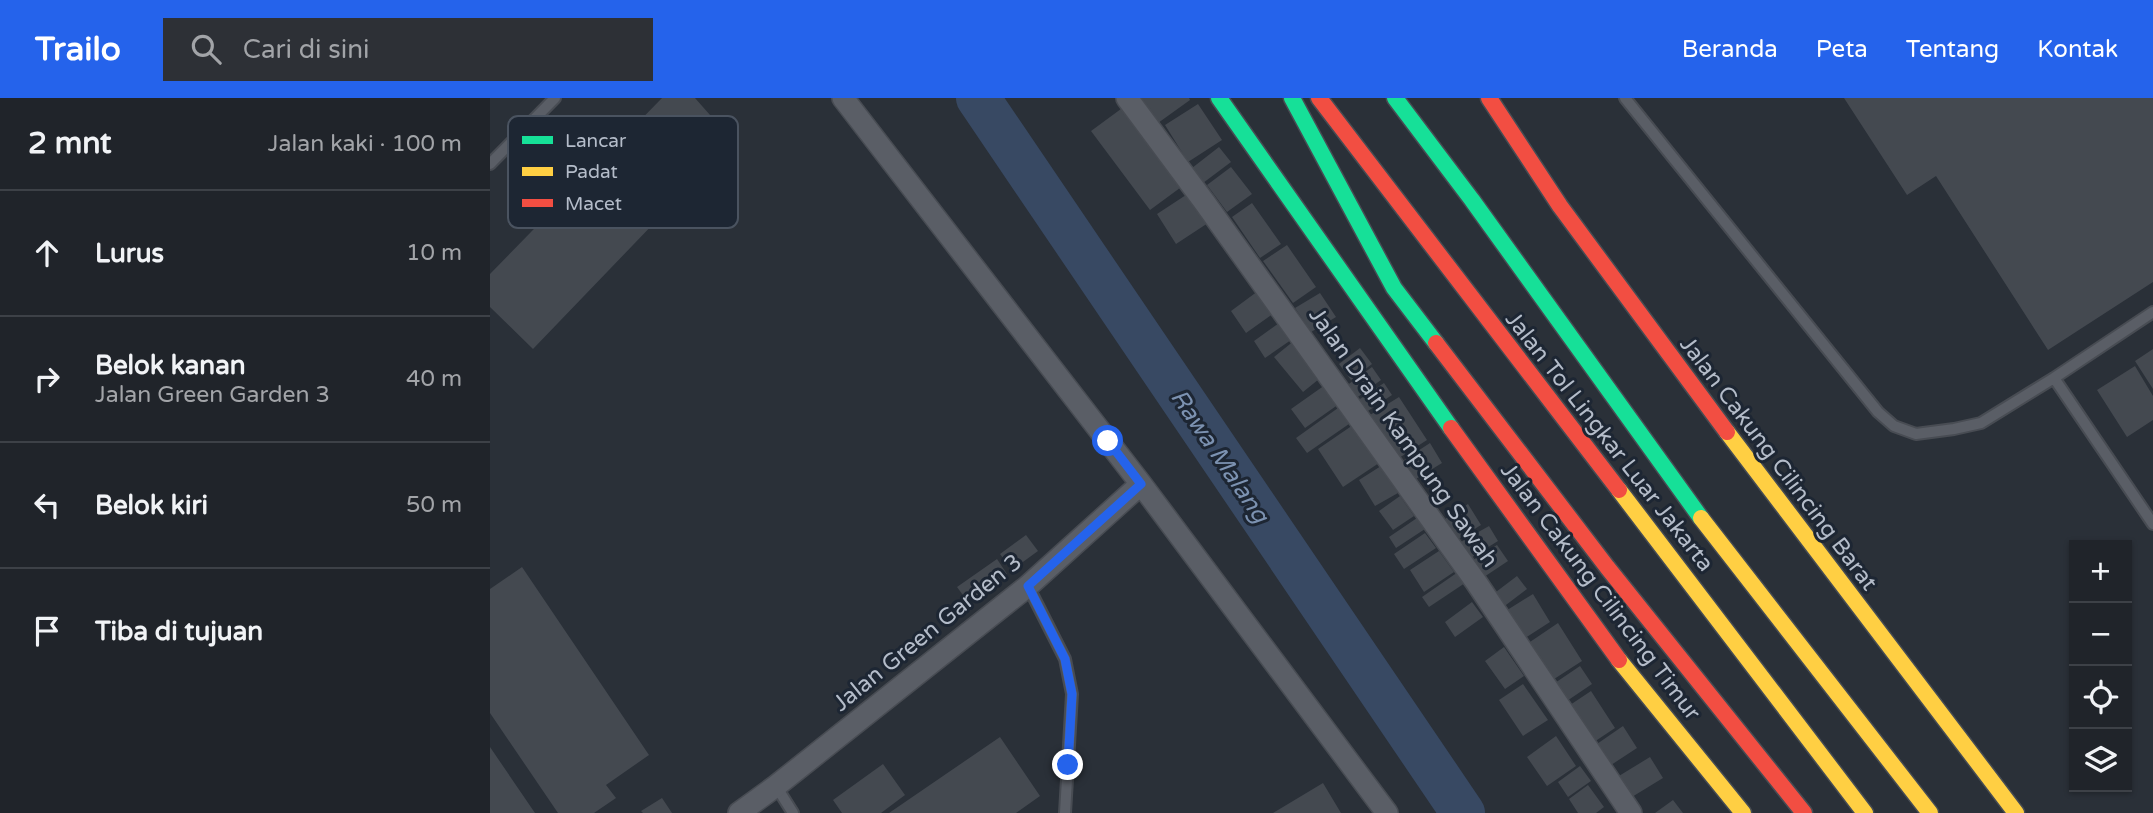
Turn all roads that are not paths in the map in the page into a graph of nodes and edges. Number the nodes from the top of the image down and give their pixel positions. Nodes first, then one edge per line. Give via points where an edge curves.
1 (555, 98) edge
2 (843, 98) edge
3 (1127, 98) edge
4 (1219, 98) edge
5 (1292, 98) edge
6 (1319, 98) edge
7 (1395, 98) edge
8 (1625, 98) edge
9 (1482, 101) edge
10 (537, 116) edge
11 (508, 146) edge
12 (490, 164) edge
13 (2153, 312) edge
14 (2054, 377) junction
15 (1141, 484) junction
16 (2153, 524) edge
17 (1028, 586) junction
18 (776, 786) junction
19 (739, 813) edge
20 (793, 813) edge
21 (1065, 813) edge
22 (1387, 813) edge
23 (1631, 813) edge
24 (1743, 813) edge
25 (1804, 813) edge
26 (1865, 813) edge
27 (1930, 813) edge
28 (2016, 813) edge

1 - 10 lane
2 - 15 street
3 - 23 street, Jalan Drain Kampung Sawah via 1476,582
4 - 24 highway, Jalan Cakung Cilincing Timur via 1628,672
5 - 25 highway via 1394,288 1607,567
6 - 26 highway, Jalan Tol Lingkar Luar Jakarta
7 - 27 highway, Jalan Tol Lingkar Luar Jakarta via 1696,511
8 - 14 lane via 1894,426 1916,434 1981,423
9 - 28 highway, Jalan Cakung Cilincing Barat via 1512,135 1766,485
11 - 12 lane
13 - 14 lane
14 - 16 lane
15 - 17 street, Jalan Green Garden 3
15 - 22 street
17 - 18 street, Jalan Green Garden 3
17 - 21 lane via 1065,659 1072,694
18 - 19 street, Jalan Green Garden 3
18 - 20 lane

